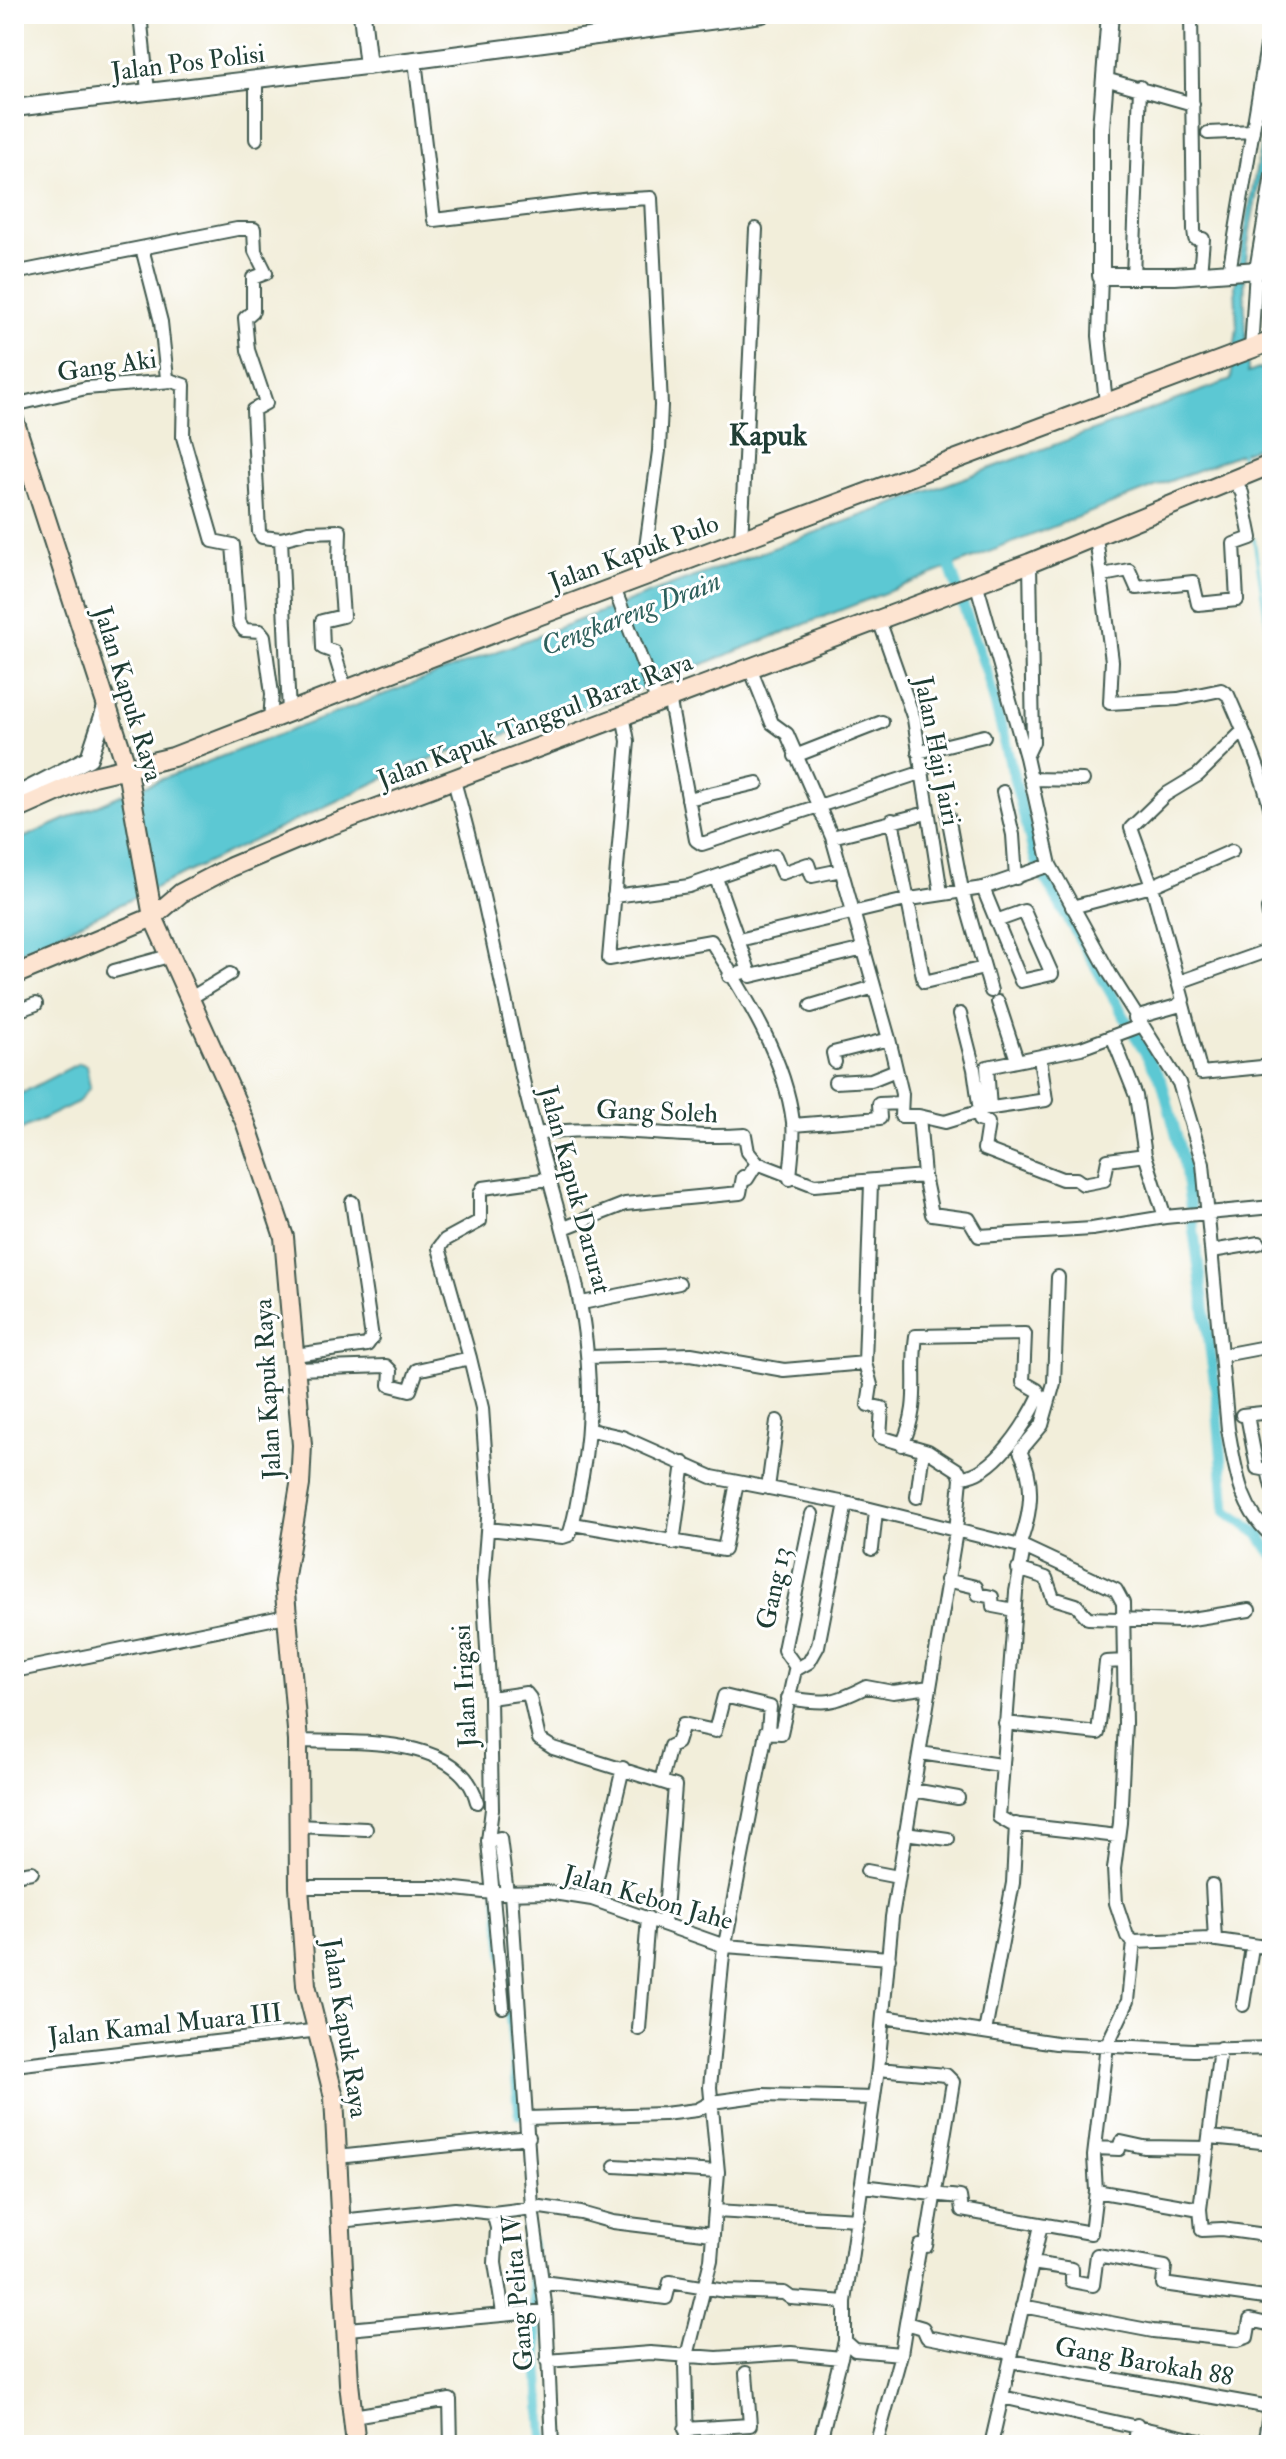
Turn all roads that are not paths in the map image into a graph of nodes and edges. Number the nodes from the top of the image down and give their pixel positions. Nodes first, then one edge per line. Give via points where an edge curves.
1 (140, 14) edge
2 (362, 14) edge
3 (762, 14) edge
4 (1110, 14) edge
5 (1191, 14) edge
6 (1272, 16) edge
7 (415, 60) junction
8 (368, 66) junction
9 (256, 79) junction
10 (1105, 79) junction
11 (1140, 87) junction
12 (148, 91) junction
13 (1193, 104) junction
14 (14, 108) edge
15 (1253, 131) junction
16 (1208, 133) dead end
17 (256, 139) dead end
18 (1272, 175) edge
19 (756, 229) dead end
20 (142, 248) junction
21 (1248, 270) edge
22 (14, 273) edge
23 (1200, 274) junction
24 (1101, 276) junction
25 (1133, 277) junction
26 (1272, 341) edge
27 (1250, 350) junction
28 (172, 381) junction
29 (1106, 403) junction
30 (14, 405) edge
31 (14, 420) edge
32 (17, 440) edge
33 (20, 460) edge
34 (1272, 464) edge
35 (1242, 476) junction
36 (1096, 537) junction
37 (281, 539) junction
38 (741, 542) junction
39 (1030, 563) junction
40 (1103, 575) junction
41 (642, 577) junction
42 (973, 584) junction
43 (616, 594) junction
44 (879, 620) junction
45 (750, 668) junction
46 (346, 691) junction
47 (660, 697) junction
48 (107, 704) junction
49 (289, 713) junction
50 (623, 715) junction
51 (270, 720) junction
52 (882, 722) dead end
53 (1243, 731) junction
54 (984, 736) dead end
55 (918, 752) junction
56 (795, 756) junction
57 (1026, 757) junction
58 (128, 772) junction
59 (920, 773) junction
60 (1030, 779) junction
61 (1083, 780) dead end
62 (454, 781) junction
63 (757, 783) dead end
64 (1003, 792) dead end
65 (14, 797) edge
66 (688, 799) junction
67 (818, 805) junction
68 (14, 811) edge
69 (927, 813) junction
70 (1272, 814) edge
71 (948, 816) dead end
72 (892, 820) junction
73 (832, 837) junction
74 (1232, 851) dead end
75 (1046, 867) junction
76 (841, 870) junction
77 (1018, 877) junction
78 (716, 878) junction
79 (1152, 886) junction
80 (983, 888) junction
81 (962, 890) junction
82 (941, 893) junction
83 (614, 896) junction
84 (910, 899) junction
85 (1072, 907) junction
86 (1268, 909) dead end
87 (853, 913) junction
88 (153, 917) junction
89 (996, 921) junction
90 (1272, 938) edge
91 (739, 940) junction
92 (864, 949) junction
93 (1272, 949) edge
94 (169, 956) junction
95 (984, 968) junction
96 (114, 971) dead end
97 (749, 971) junction
98 (230, 974) dead end
99 (14, 975) edge
100 (729, 976) junction
101 (1179, 982) junction
102 (874, 987) junction
103 (189, 999) junction
104 (1182, 1001) junction
105 (36, 1004) dead end
106 (811, 1006) dead end
107 (14, 1012) edge
108 (960, 1014) dead end
109 (1136, 1024) junction
110 (1115, 1038) junction
111 (889, 1039) junction
112 (1040, 1058) junction
113 (1017, 1060) junction
114 (835, 1062) dead end
115 (1272, 1066) edge
116 (896, 1070) junction
117 (835, 1082) dead end
118 (901, 1103) junction
119 (983, 1110) junction
120 (919, 1116) junction
121 (793, 1125) junction
122 (536, 1134) junction
123 (1145, 1155) junction
124 (757, 1163) junction
125 (924, 1176) junction
126 (549, 1179) junction
127 (790, 1179) junction
128 (871, 1183) junction
129 (352, 1202) dead end
130 (1272, 1208) edge
131 (1204, 1215) junction
132 (1170, 1216) junction
133 (564, 1228) junction
134 (1259, 1243) dead end
135 (1212, 1251) junction
136 (1058, 1277) dead end
137 (679, 1283) dead end
138 (582, 1303) junction
139 (1260, 1348) dead end
140 (1223, 1355) junction
141 (589, 1357) junction
142 (470, 1358) junction
143 (296, 1362) junction
144 (865, 1363) junction
145 (1272, 1412) edge
146 (1247, 1415) junction
147 (1227, 1416) junction
148 (777, 1421) dead end
149 (591, 1430) junction
150 (902, 1445) junction
151 (923, 1450) junction
152 (684, 1463) junction
153 (1269, 1473) junction
154 (961, 1477) junction
155 (1238, 1481) junction
156 (737, 1482) junction
157 (1272, 1487) edge
158 (768, 1488) junction
159 (917, 1497) dead end
160 (846, 1503) junction
161 (876, 1511) junction
162 (812, 1514) dead end
163 (573, 1524) junction
164 (488, 1529) junction
165 (956, 1531) junction
166 (1272, 1536) edge
167 (673, 1543) junction
168 (1021, 1547) junction
169 (872, 1549) dead end
170 (1018, 1569) junction
171 (946, 1580) junction
172 (1014, 1610) junction
173 (1249, 1610) dead end
174 (286, 1616) junction
175 (1122, 1621) junction
176 (1124, 1661) junction
177 (796, 1667) junction
178 (14, 1671) edge
179 (930, 1687) junction
180 (490, 1698) junction
181 (788, 1698) junction
182 (1005, 1723) junction
183 (768, 1730) junction
184 (298, 1741) junction
185 (920, 1753) junction
186 (1000, 1765) junction
187 (623, 1768) junction
188 (661, 1781) junction
189 (913, 1790) junction
190 (958, 1798) dead end
191 (477, 1802) dead end
192 (1016, 1824) junction
193 (297, 1826) junction
194 (366, 1829) dead end
195 (905, 1833) junction
196 (1118, 1836) junction
197 (948, 1839) dead end
198 (867, 1871) dead end
199 (32, 1872) dead end
200 (14, 1875) edge
201 (898, 1877) junction
202 (1212, 1885) dead end
203 (299, 1887) junction
204 (502, 1893) junction
205 (592, 1899) junction
206 (648, 1918) junction
207 (664, 1923) junction
208 (1215, 1940) junction
209 (1134, 1942) junction
210 (725, 1946) junction
211 (1252, 1947) junction
212 (1272, 1948) edge
213 (889, 1958) junction
214 (1243, 2005) dead end
215 (503, 2007) dead end
216 (884, 2017) junction
217 (639, 2029) dead end
218 (320, 2030) junction
219 (985, 2032) junction
220 (1107, 2045) junction
221 (1220, 2048) junction
222 (1272, 2048) edge
223 (14, 2065) edge
224 (878, 2069) junction
225 (873, 2098) junction
226 (712, 2102) junction
227 (527, 2118) junction
228 (527, 2137) junction
229 (1209, 2142) junction
230 (1272, 2143) edge
231 (1095, 2148) junction
232 (337, 2157) junction
233 (615, 2166) dead end
234 (718, 2172) junction
235 (861, 2186) junction
236 (1096, 2191) junction
237 (935, 2192) junction
238 (530, 2208) junction
239 (1200, 2209) junction
240 (715, 2211) junction
241 (493, 2213) junction
242 (858, 2219) junction
243 (340, 2221) junction
244 (1041, 2225) junction
245 (712, 2234) junction
246 (1272, 2236) edge
247 (1032, 2263) junction
248 (542, 2282) junction
249 (703, 2289) junction
250 (1272, 2299) edge
251 (845, 2302) junction
252 (1022, 2306) junction
253 (540, 2311) junction
254 (503, 2313) junction
255 (906, 2323) junction
256 (1272, 2325) edge
257 (348, 2329) junction
258 (845, 2341) junction
259 (901, 2354) junction
260 (686, 2356) junction
261 (1010, 2357) junction
262 (841, 2358) junction
263 (547, 2361) junction
264 (746, 2373) dead end
265 (1002, 2397) junction
266 (1271, 2402) edge
267 (353, 2416) junction
268 (1137, 2425) junction
269 (685, 2429) junction
270 (356, 2445) edge
271 (451, 2445) edge
272 (552, 2445) edge
273 (687, 2445) edge
274 (819, 2445) edge
275 (876, 2445) edge
276 (991, 2445) edge
277 (1133, 2445) edge
278 (1218, 2445) edge
279 (1264, 2445) edge

1 - 12 street
2 - 8 street
3 - 7 street
4 - 10 street
5 - 13 street
6 - 15 street
7 - 8 street
7 - 41 street via 434,220 651,198 661,405
8 - 9 street, Jalan Pos Polisi
9 - 12 street, Jalan Pos Polisi
9 - 17 street
10 - 11 street
10 - 24 street
11 - 13 street
11 - 25 street
12 - 14 street, Jalan Pos Polisi
13 - 23 street via 1195,238 1203,239
15 - 16 street
15 - 21 street
18 - 21 street
19 - 38 street
20 - 22 street
20 - 28 street, Gang Aki via 161,322 167,378
20 - 37 street via 254,229 255,251 266,273 253,278 253,311 245,318 248,350 266,403 253,410 259,532
21 - 23 street
21 - 27 street
23 - 25 street
24 - 25 street
24 - 29 street via 1099,336
26 - 27 main road, Jalan Kapuk Pulo
27 - 29 main road, Jalan Kapuk Pulo
28 - 30 street, Gang Aki via 86,388
28 - 51 street via 184,385 183,437 213,541 233,545 239,622 244,630 264,636
29 - 38 main road, Jalan Kapuk Pulo
31 - 32 main road, Jalan Kapuk Raya
32 - 33 main road, Jalan Kapuk Raya
33 - 48 main road, Jalan Kapuk Raya
34 - 35 main road
35 - 36 main road
35 - 40 street via 1251,538 1234,544 1237,600 1198,604 1193,582 1137,588 1129,570
36 - 39 main road
36 - 40 street
37 - 46 street via 340,531 343,616 324,618 322,634 323,648 334,652
37 - 49 street
38 - 41 main road, Jalan Kapuk Pulo
39 - 42 main road
39 - 57 street via 1033,742
40 - 53 street via 1112,661 1110,703 1221,690
41 - 43 main road, Jalan Kapuk Pulo
42 - 44 main road, Jalan Kapuk Tanggul Barat Raya
42 - 57 street
43 - 46 main road, Jalan Kapuk Pulo
43 - 47 street
44 - 45 main road, Jalan Kapuk Tanggul Barat Raya
44 - 55 street, Jalan Haji Jairi via 914,719
45 - 47 main road, Jalan Kapuk Tanggul Barat Raya
45 - 56 street via 772,723 787,734
46 - 49 main road, Jalan Kapuk Pulo
47 - 50 main road, Jalan Kapuk Tanggul Barat Raya
47 - 66 street
48 - 58 main road, Jalan Kapuk Raya
48 - 65 street via 89,758
49 - 51 main road, Jalan Kapuk Pulo
50 - 62 main road, Jalan Kapuk Tanggul Barat Raya
50 - 83 street via 628,741
51 - 58 main road, Jalan Kapuk Pulo
52 - 56 street
53 - 70 street via 1262,773
53 - 79 street via 1131,828
54 - 55 street
55 - 59 street, Jalan Haji Jairi
56 - 67 street
57 - 60 street
58 - 68 main road, Jalan Kapuk Pulo via 93,776
58 - 88 main road, Jalan Kapuk Raya
59 - 67 street
59 - 69 street, Jalan Haji Jairi
60 - 61 street
60 - 75 street
62 - 88 main road, Jalan Kapuk Tanggul Barat Raya via 231,867 181,893
62 - 122 street, Jalan Kapuk Darurat
63 - 66 street
64 - 77 street
66 - 67 street via 696,840 702,844
67 - 73 street
69 - 72 street
69 - 82 street, Jalan Haji Jairi
71 - 81 street
72 - 73 street
72 - 84 street
73 - 76 street
74 - 79 street
75 - 77 street
75 - 85 street
76 - 78 street via 812,876 808,864 782,873 775,856
76 - 87 street
77 - 80 street
78 - 83 street
78 - 91 street
79 - 85 street
79 - 101 street
80 - 81 street
80 - 89 street
81 - 82 street
81 - 95 street
82 - 84 street
83 - 100 street via 610,960 711,941
84 - 87 street
84 - 95 street via 924,982
85 - 109 street
86 - 90 street
87 - 91 street
87 - 92 street
88 - 94 main road, Jalan Kapuk Raya
88 - 99 main road, Jalan Kapuk Tanggul Barat Raya
89 - 89 street via 1021,981 1052,974 1023,910
91 - 97 street
92 - 97 street via 751,976
92 - 102 street
93 - 101 street
94 - 96 street
94 - 103 main road, Jalan Kapuk Raya
95 - 113 street
97 - 100 street
98 - 103 street
100 - 121 street via 758,1020 784,1080
101 - 104 street
102 - 106 street
102 - 111 street
103 - 143 main road, Jalan Kapuk Raya via 246,1124 284,1237
104 - 109 street
104 - 115 street via 1201,1073
105 - 107 street
108 - 119 street
109 - 110 street
109 - 131 street via 1179,1083 1203,1164
110 - 112 street
110 - 123 street via 1136,1096
111 - 114 street via 833,1053
111 - 116 street
112 - 113 street
112 - 119 street via 1046,1100
113 - 119 street via 985,1070
116 - 117 street via 871,1080
116 - 118 street
118 - 120 street via 903,1117
118 - 121 street via 879,1104 880,1118
119 - 120 street via 945,1122
119 - 123 street via 979,1120 988,1123 984,1149 1062,1179 1083,1184 1104,1180 1108,1160
120 - 125 street
121 - 127 street
122 - 124 street, Gang Soleh via 565,1130 698,1138 745,1135
122 - 126 street, Jalan Kapuk Darurat
123 - 132 street
124 - 127 street
124 - 133 street via 747,1179 743,1177 740,1193 625,1204
125 - 128 street
125 - 132 street via 932,1214 969,1219 979,1236 1092,1229
126 - 133 street, Jalan Kapuk Darurat
126 - 142 street, Jalan Irigasi via 483,1188 480,1221 439,1248
127 - 128 street via 814,1185
128 - 144 street
129 - 143 street via 372,1338 367,1345
130 - 131 street
131 - 132 street
131 - 135 street
133 - 138 street, Jalan Kapuk Darurat
134 - 135 street
135 - 140 street
136 - 168 street via 1054,1383 1042,1425 1020,1451 1032,1503
137 - 138 street
138 - 141 street, Jalan Kapuk Darurat
139 - 140 street
140 - 147 street
141 - 144 street via 691,1354 784,1370
141 - 149 street, Jalan Kapuk Darurat
142 - 143 street via 417,1370 410,1390 390,1385 386,1366
142 - 164 street, Jalan Irigasi via 482,1408
143 - 174 main road, Jalan Kapuk Raya via 302,1462 284,1582
144 - 150 street via 871,1385 868,1405 882,1408 880,1437
145 - 146 street
146 - 147 street
146 - 153 street via 1257,1468
147 - 155 street
148 - 158 street
149 - 152 street
149 - 163 street, Jalan Kapuk Darurat
150 - 151 street
150 - 154 street via 913,1422 916,1336 1025,1334 1023,1382 1040,1395 992,1461 978,1474
151 - 154 street via 950,1464
151 - 159 street
152 - 156 street
152 - 167 street
153 - 155 street
153 - 157 street
154 - 165 street
155 - 166 street via 1250,1512
156 - 158 street
156 - 167 street via 725,1550
158 - 160 street
160 - 161 street
160 - 177 street via 818,1646 809,1662
161 - 165 street
161 - 169 street
162 - 177 street, Gang 13 via 784,1650
163 - 164 street via 563,1537
163 - 167 street
164 - 180 street, Jalan Irigasi via 483,1582
165 - 168 street
165 - 171 street
168 - 170 street
168 - 175 street via 1116,1590 1123,1603
170 - 172 street
170 - 175 street via 1046,1578 1053,1598 1076,1605 1085,1617
171 - 172 street via 976,1587 978,1594 992,1597 993,1606
171 - 179 street
172 - 182 street
173 - 175 street via 1179,1621
174 - 178 street
174 - 184 main road, Jalan Kapuk Raya
175 - 176 street
176 - 182 street via 1106,1662 1098,1733
176 - 196 street
177 - 181 street
179 - 181 street via 893,1692 866,1687 851,1697 821,1704
179 - 185 street
180 - 187 street via 526,1693 539,1739
180 - 204 street, Jalan Irigasi via 488,1841 500,1838
181 - 183 street via 781,1733
182 - 186 street
183 - 188 street via 770,1707 724,1696 715,1731 683,1724 677,1743 670,1746
183 - 210 street
184 - 191 street via 402,1747 442,1756 463,1774
184 - 193 main road, Jalan Kapuk Raya
185 - 186 street
185 - 189 street
186 - 192 street via 997,1812 1000,1820
187 - 188 street
187 - 205 street
188 - 207 street via 676,1791
189 - 190 street
189 - 195 street
192 - 196 street
192 - 219 street via 1013,1883
193 - 194 street
193 - 203 main road, Jalan Kapuk Raya
195 - 197 street
195 - 201 street
196 - 209 street via 1116,1903 1123,1928
198 - 201 street
199 - 200 street
201 - 213 street
202 - 208 street
203 - 204 street, Jalan Kebon Jahe via 438,1887
203 - 218 main road, Jalan Kapuk Raya via 306,1985
204 - 205 street, Jalan Kebon Jahe
204 - 215 street, Jalan Irigasi
204 - 227 street, Gang Pelita IV
205 - 206 street, Jalan Kebon Jahe
206 - 207 street, Jalan Kebon Jahe
206 - 217 street
207 - 210 street, Jalan Kebon Jahe
208 - 209 street
208 - 211 street
209 - 220 street via 1128,2001
210 - 213 street, Jalan Kebon Jahe
210 - 226 street
211 - 212 street
211 - 214 street
213 - 216 street
216 - 219 street
216 - 224 street
218 - 223 street, Jalan Kamal Muara III
218 - 232 main road, Jalan Kapuk Raya via 334,2097
219 - 220 street
220 - 221 street
220 - 231 street
221 - 222 street
221 - 229 street
224 - 225 street
224 - 237 street via 946,2075 952,2080
225 - 226 street via 763,2095
225 - 235 street
226 - 227 street via 697,2110 664,2114
226 - 234 street
227 - 228 street, Gang Pelita IV
228 - 232 street
228 - 238 street, Gang Pelita IV
229 - 230 street
229 - 231 street via 1144,2147 1121,2142 1119,2149
229 - 239 street
231 - 236 street
232 - 243 main road, Jalan Kapuk Raya
233 - 234 street
234 - 240 street
235 - 237 street
235 - 242 street
236 - 239 street
236 - 244 street via 1092,2233
237 - 244 street via 961,2197 962,2210
237 - 255 street
238 - 241 street
238 - 245 street
238 - 248 street, Gang Pelita IV
239 - 246 street via 1202,2230
240 - 242 street
240 - 245 street
241 - 243 street via 455,2209
241 - 254 street
242 - 251 street
243 - 257 main road, Jalan Kapuk Raya
244 - 247 street
245 - 249 street
247 - 250 street via 1073,2269 1072,2281 1093,2285 1097,2255 1142,2261 1165,2267 1163,2284
247 - 252 street
248 - 249 street via 666,2298 670,2282
248 - 253 street, Gang Pelita IV
249 - 251 street
249 - 260 street
251 - 258 street
252 - 256 street via 1153,2331 1237,2340 1246,2339 1251,2320
252 - 261 street
253 - 254 street
253 - 263 street, Gang Pelita IV
254 - 257 street
255 - 259 street
255 - 261 street, Gang Barokah 88 via 923,2328 927,2337
257 - 267 main road, Jalan Kapuk Raya
258 - 259 street via 855,2350
258 - 262 street
259 - 275 street
260 - 262 street via 791,2353
260 - 263 street via 650,2353
260 - 269 street
261 - 265 street
261 - 266 street, Gang Barokah 88
262 - 274 street
263 - 272 street, Gang Pelita IV
264 - 269 street via 750,2425
265 - 268 street
265 - 276 street
266 - 279 street
267 - 270 main road, Jalan Kapuk Raya
267 - 271 street via 450,2400
268 - 277 street
268 - 278 street
269 - 273 street

